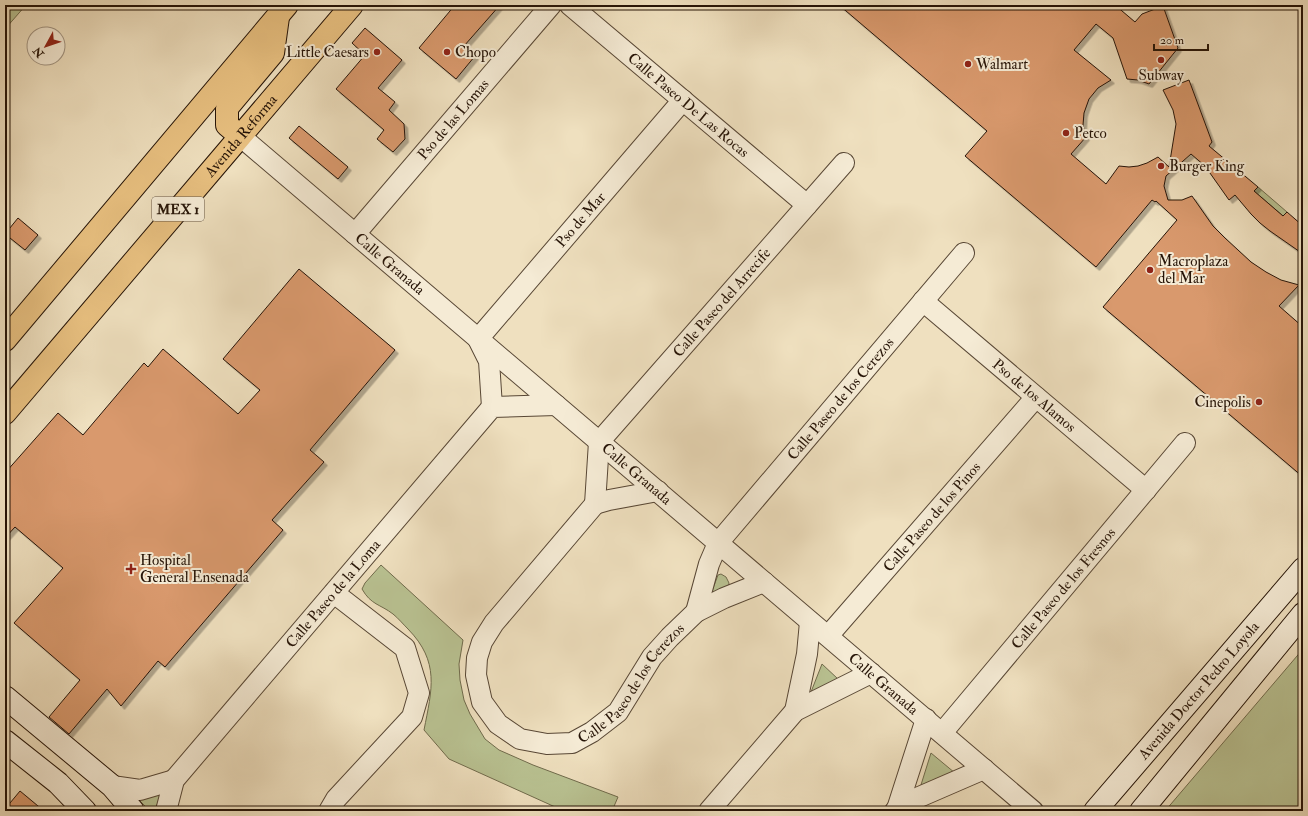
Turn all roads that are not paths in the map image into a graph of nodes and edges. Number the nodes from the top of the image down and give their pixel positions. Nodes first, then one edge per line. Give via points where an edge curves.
1 (352, 5) edge
2 (552, 5) edge
3 (570, 5) edge
4 (282, 11) edge
5 (683, 100) junction
6 (240, 136) junction
7 (844, 163) dead end
8 (807, 205) junction
9 (355, 234) junction
10 (964, 253) dead end
11 (923, 301) junction
12 (478, 339) junction
13 (5, 340) edge
14 (1036, 397) junction
15 (556, 405) junction
16 (492, 408) junction
17 (5, 413) edge
18 (599, 442) junction
19 (1185, 443) dead end
20 (1146, 490) junction
21 (658, 491) junction
22 (595, 504) junction
23 (718, 543) junction
24 (1303, 569) edge
25 (764, 582) junction
26 (334, 593) junction
27 (696, 612) junction
28 (1303, 614) edge
29 (810, 622) junction
30 (828, 636) junction
31 (871, 674) junction
32 (5, 697) edge
33 (796, 711) junction
34 (926, 719) junction
35 (942, 733) junction
36 (9, 744) edge
37 (74, 756) junction
38 (984, 769) junction
39 (174, 780) junction
40 (112, 786) junction
41 (896, 810) edge
42 (84, 811) edge
43 (133, 811) edge
44 (166, 811) edge
45 (329, 811) edge
46 (709, 811) edge
47 (1033, 811) edge
48 (1095, 811) edge
49 (1141, 811) edge

1 - 6 highway, Avenida Reforma / MEX 1
2 - 9 street, Pso de las Lomas
3 - 5 street, Calle Paseo De Las Rocas
4 - 6 highway via 273,53 227,108 227,125
4 - 13 highway, MEX 1
5 - 8 street, Calle Paseo De Las Rocas
5 - 12 street, Pso de Mar
6 - 9 street, Calle Granada
6 - 17 highway, Avenida Reforma / MEX 1
7 - 8 street, Calle Paseo del Arrecife
8 - 18 street, Calle Paseo del Arrecife
9 - 12 street, Calle Granada
10 - 11 street, Calle Paseo de los Cerezos
11 - 14 street, Pso de los Alamos
11 - 23 street, Calle Paseo de los Cerezos
12 - 15 street, Calle Granada
12 - 16 street via 489,361
14 - 20 street, Pso de los Alamos
14 - 30 street, Calle Paseo de los Pinos
15 - 16 street
15 - 18 street, Calle Granada
16 - 26 street, Calle Paseo de la Loma
18 - 21 street, Calle Granada
18 - 22 street
19 - 20 street, Calle Paseo de los Fresnos
20 - 35 street, Calle Paseo de los Fresnos
21 - 22 street
21 - 23 street, Calle Granada
22 - 27 street, Calle Paseo de los Cerezos via 494,623 482,642 477,658 476,675 482,702 498,724 520,739 547,744 572,743 592,732 618,712 652,657
23 - 25 street, Calle Granada
23 - 27 street, Calle Paseo de los Cerezos
24 - 48 main road, Avenida Doctor Pedro Loyola
25 - 27 street
25 - 29 street, Calle Granada
26 - 39 street, Calle Paseo de la Loma
26 - 45 street via 405,648 419,693 412,717 336,799
28 - 49 main road, Avenida Doctor Pedro Loyola
29 - 30 street, Calle Granada
29 - 33 street via 807,654
30 - 31 street, Calle Granada
31 - 33 street
31 - 34 street, Calle Granada
32 - 37 main road
33 - 46 street
34 - 35 street, Calle Granada
34 - 41 street
35 - 38 street, Calle Granada
36 - 37 main road via 30,750 66,774 74,770
36 - 42 main road via 58,783
37 - 40 main road
38 - 41 street via 917,798
38 - 47 street, Calle Granada
39 - 40 street via 140,790
39 - 44 street, Calle Paseo de la Loma
40 - 43 main road

